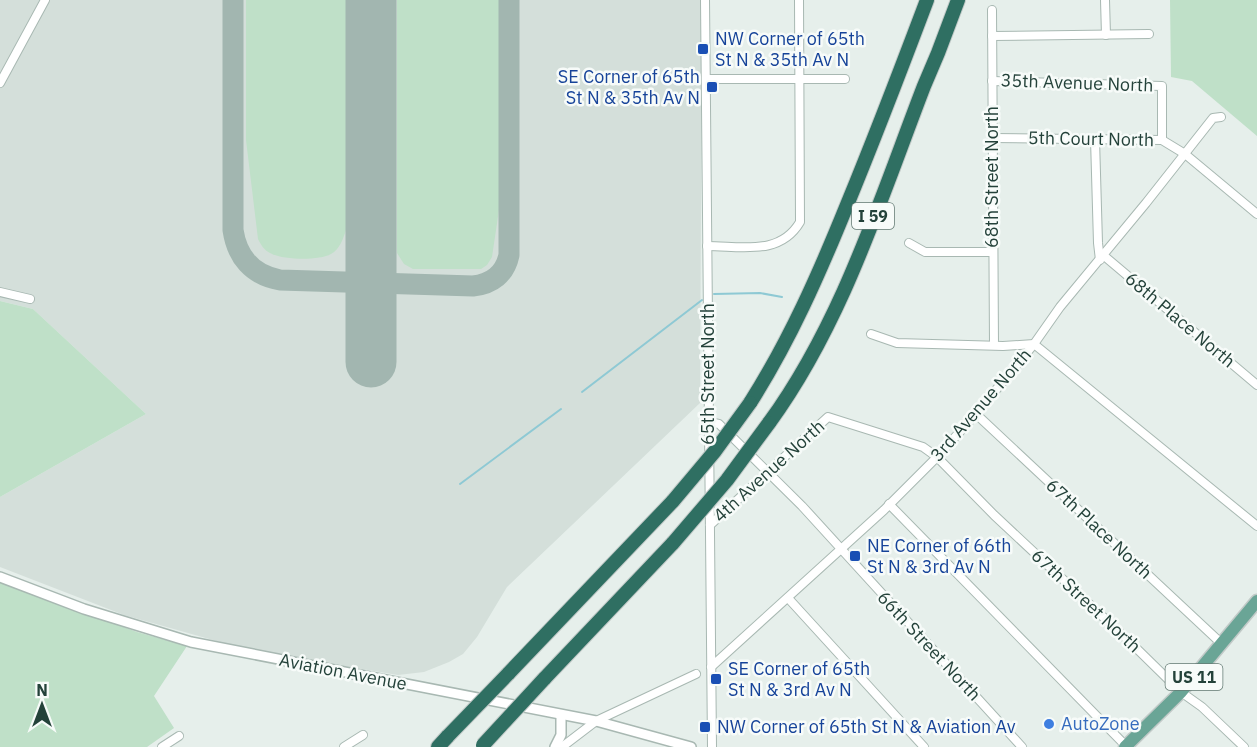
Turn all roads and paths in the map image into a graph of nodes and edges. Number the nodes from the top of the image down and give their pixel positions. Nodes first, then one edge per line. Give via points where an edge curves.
1 (45, 0) edge
2 (705, 0) edge
3 (798, 0) edge
4 (927, 0) edge
5 (958, 0) edge
6 (1105, 0) edge
7 (992, 10) dead end
8 (1149, 34) dead end
9 (1106, 35) junction
10 (992, 36) junction
11 (706, 79) junction
12 (799, 79) junction
13 (845, 79) dead end
14 (992, 81) junction
15 (0, 82) edge
16 (1221, 117) dead end
17 (992, 138) junction
18 (1095, 139) junction
19 (1162, 140) junction
20 (1185, 154) junction
21 (1257, 214) edge
22 (909, 243) dead end
23 (707, 246) junction
24 (993, 252) junction
25 (1102, 258) junction
26 (0, 292) edge
27 (30, 299) dead end
28 (871, 334) dead end
29 (1034, 344) junction
30 (993, 345) junction
31 (1257, 385) edge
32 (976, 414) junction
33 (828, 417) joint
34 (709, 422) junction
35 (937, 457) junction
36 (768, 471) junction
37 (889, 504) junction
38 (710, 525) junction
39 (1257, 526) edge
40 (840, 549) junction
41 (0, 577) edge
42 (788, 598) junction
43 (1257, 601) edge
44 (1221, 644) junction
45 (711, 667) junction
46 (696, 674) dead end
47 (1181, 692) junction
48 (561, 715) junction
49 (596, 721) junction
50 (363, 735) dead end
51 (179, 736) dead end
52 (482, 746) edge
53 (1126, 746) edge
54 (162, 747) edge
55 (344, 747) edge
56 (438, 747) edge
57 (555, 747) edge
58 (562, 747) edge
59 (691, 747) edge
60 (712, 747) edge
61 (924, 747) edge
62 (1022, 747) edge
63 (1244, 747) edge

1 - 15 street
2 - 11 street, 65th Street North
3 - 12 street
4 - 56 highway, I 59, bridge via 807,300 750,402 674,501
5 - 52 highway, I 59, bridge via 842,295 789,395 727,480 673,543
6 - 9 street
7 - 10 street, 68th Street North
8 - 9 street
9 - 10 street
10 - 14 street, 68th Street North
11 - 12 street
11 - 23 street, 65th Street North
12 - 13 street
12 - 23 street via 800,222 773,246
14 - 17 street, 68th Street North
14 - 19 street, 35th Avenue North via 1162,86
16 - 20 street, 3rd Avenue North via 1213,118
17 - 18 street, 5th Court North
17 - 24 street, 68th Street North
18 - 19 street, 5th Court North
18 - 25 street via 1098,243
19 - 20 street, 5th Court North
20 - 21 street, 5th Court North
20 - 25 street, 3rd Avenue North
22 - 24 street via 925,252
23 - 34 street, 65th Street North
24 - 30 street, 68th Street North
25 - 29 street, 3rd Avenue North
25 - 31 street, 68th Place North
26 - 27 street
28 - 30 street via 897,344
29 - 30 street
29 - 32 street, 3rd Avenue North
29 - 39 street
32 - 35 street, 3rd Avenue North
32 - 44 street, 67th Place North
33 - 35 street, 67th Street North via 923,447
33 - 36 street, 4th Avenue North
34 - 36 street, 66th Street North via 719,424
34 - 38 street, 65th Street North
35 - 37 street, 3rd Avenue North
35 - 47 street, 67th Street North
36 - 38 street, 4th Avenue North
36 - 40 street, 66th Street North
37 - 40 street, 3rd Avenue North
37 - 53 street
38 - 45 street, 65th Street North
40 - 42 street, 3rd Avenue North
40 - 62 street, 66th Street North
41 - 48 street, Aviation Avenue via 84,609 191,642
42 - 45 street, 3rd Avenue North
42 - 61 street
43 - 44 main road, US 11
44 - 47 main road, US 11
45 - 60 street, 65th Street North
46 - 49 street
47 - 53 main road, US 11
47 - 63 street, 67th Street North
48 - 49 street, Aviation Avenue
48 - 57 street via 561,735
49 - 58 street
49 - 59 street, Aviation Avenue
50 - 55 street
51 - 54 street

